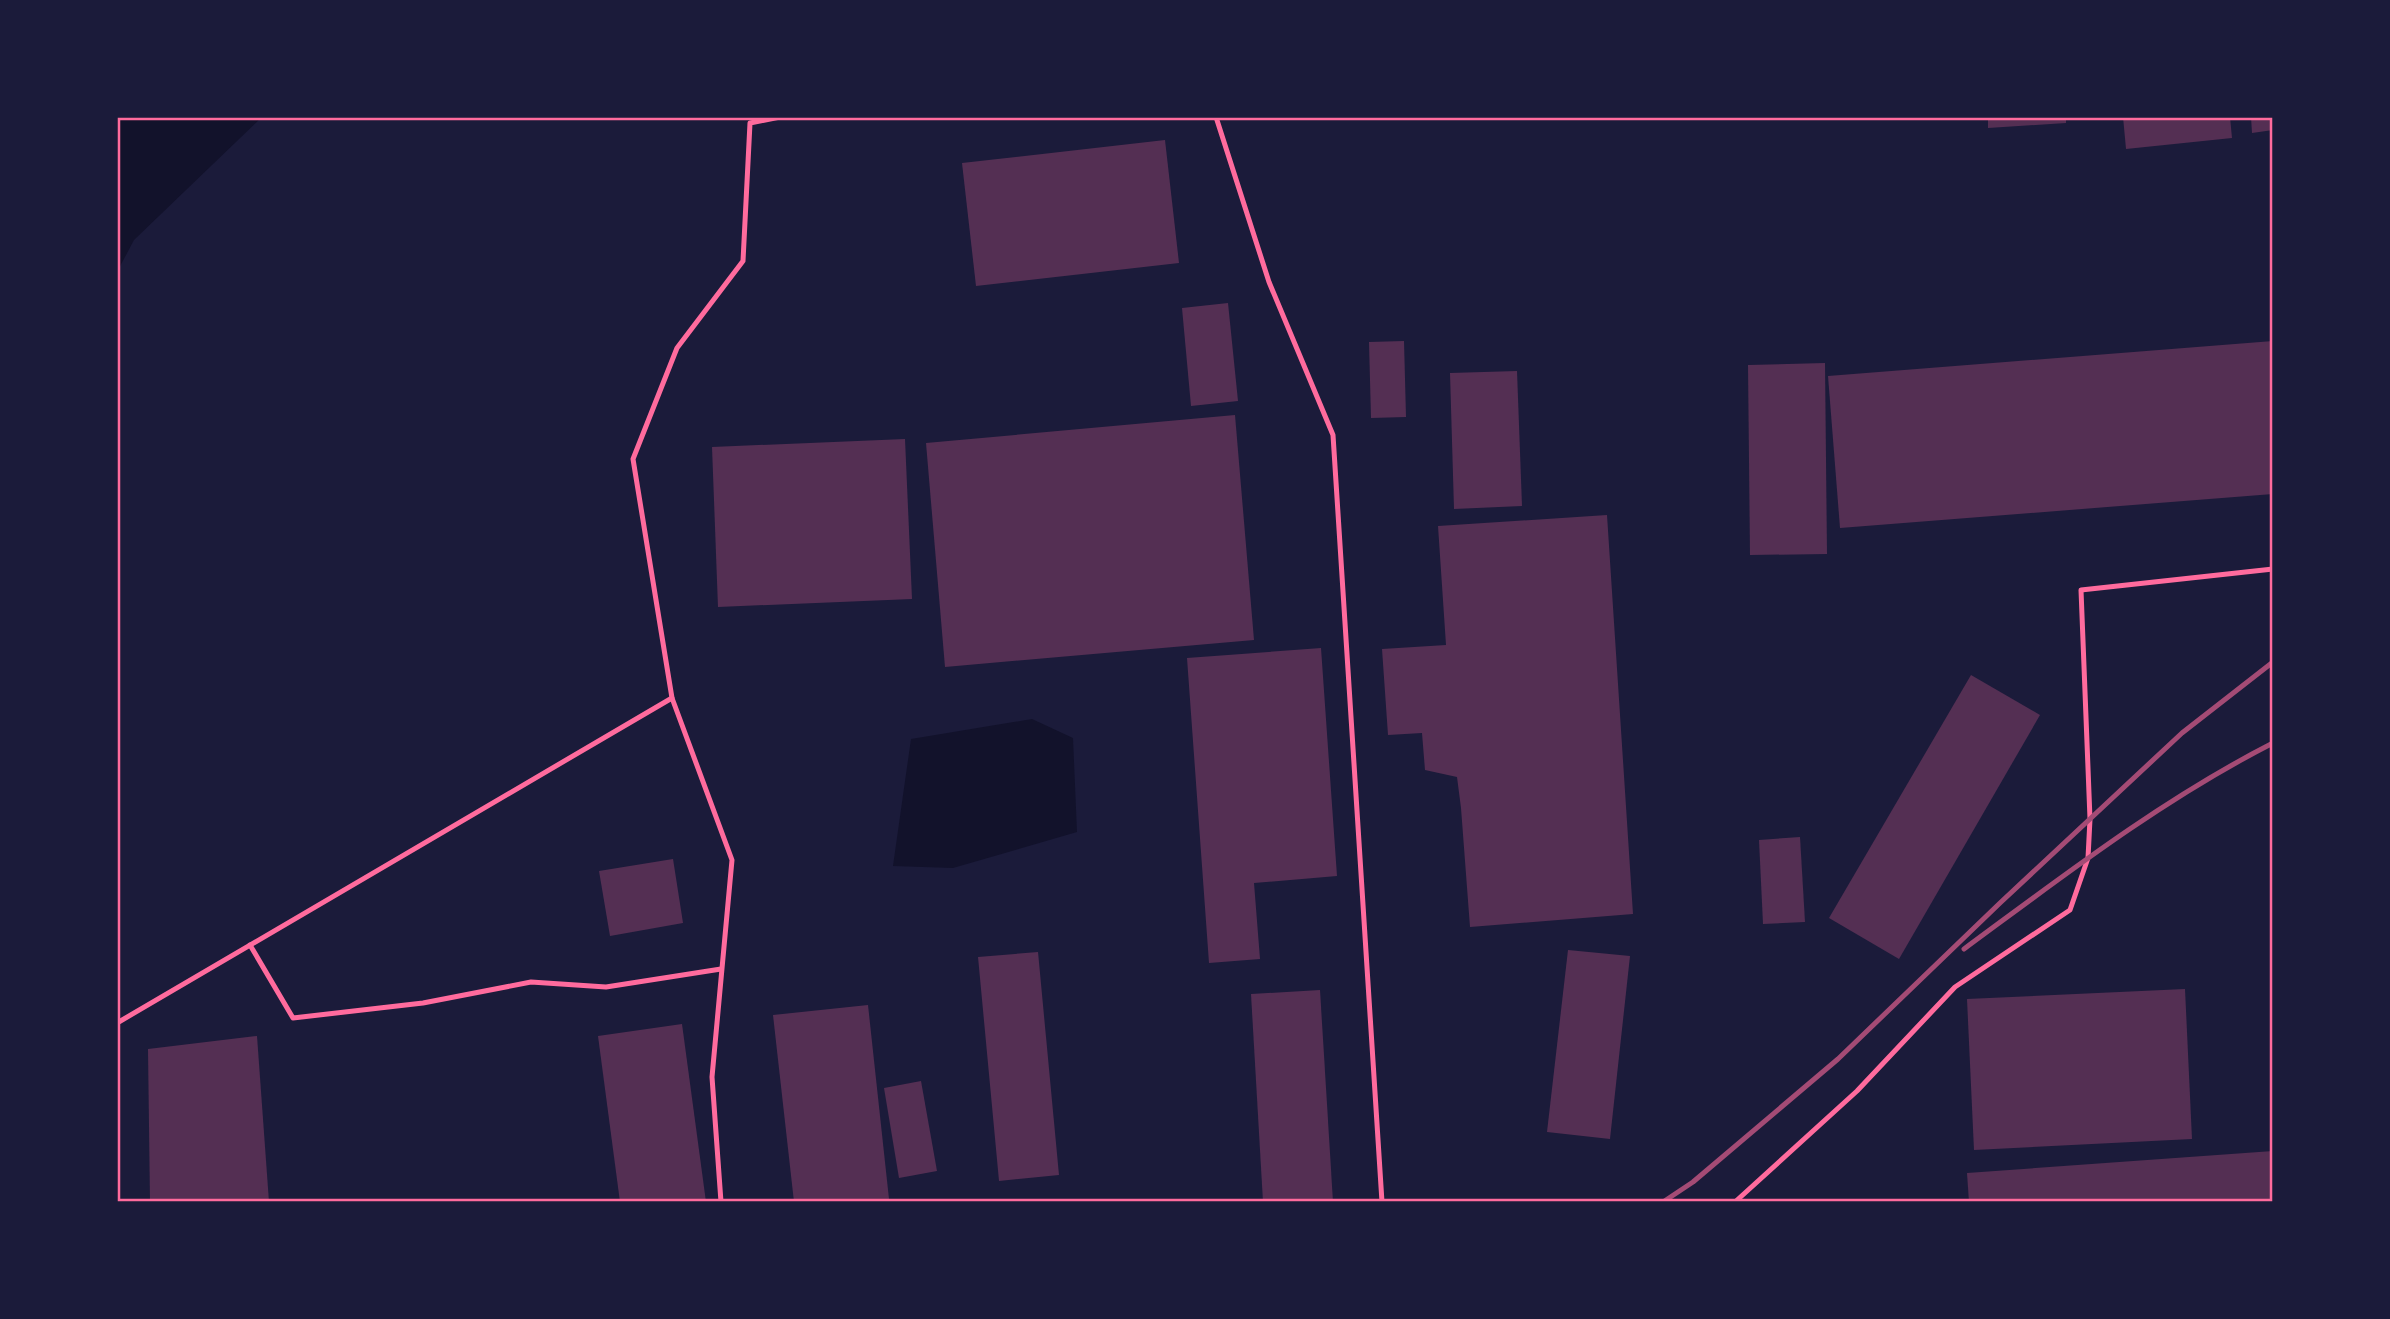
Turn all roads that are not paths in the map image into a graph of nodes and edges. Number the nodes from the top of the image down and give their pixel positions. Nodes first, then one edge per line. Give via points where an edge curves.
1 (780, 117) edge
2 (1216, 117) edge
3 (2273, 569) edge
4 (672, 698) junction
5 (250, 945) junction
6 (722, 969) junction
7 (117, 1023) edge
8 (721, 1202) edge
9 (1382, 1202) edge
10 (1735, 1202) edge

1 - 4 lane via 750,123 743,261 677,348 633,459
2 - 9 lane via 1269,282 1333,435
3 - 10 lane via 2081,590 2090,819 2088,858 2070,910 1955,987 1857,1091
4 - 5 lane
4 - 6 lane via 732,860
5 - 6 lane via 293,1018 422,1003 531,982 606,987
5 - 7 lane
6 - 8 lane via 712,1077

